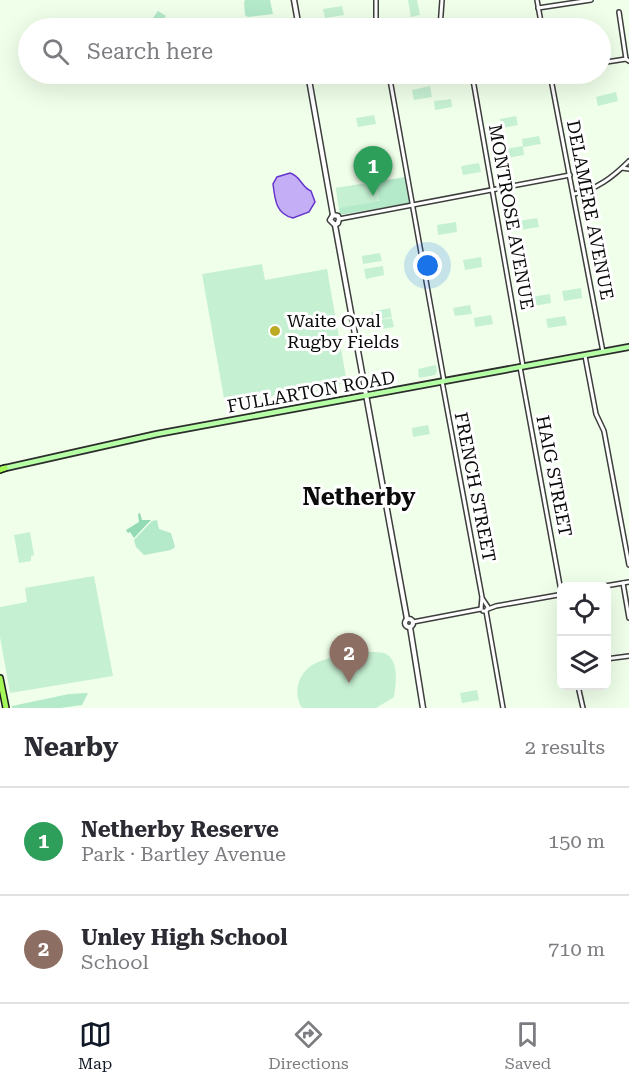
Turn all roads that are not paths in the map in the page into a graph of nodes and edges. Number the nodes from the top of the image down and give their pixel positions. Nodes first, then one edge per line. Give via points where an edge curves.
1 (294, 0) edge
2 (376, 0) edge
3 (442, 0) edge
4 (537, 0) edge
5 (591, 0) edge
6 (538, 8) junction
7 (619, 12) dead end
8 (297, 18) edge
9 (376, 18) edge
10 (441, 18) edge
11 (540, 18) edge
12 (628, 60) edge
13 (611, 62) edge
14 (309, 84) edge
15 (391, 84) edge
16 (474, 84) edge
17 (552, 84) edge
18 (629, 161) edge
19 (622, 168) junction
20 (629, 169) edge
21 (570, 175) junction
22 (492, 190) junction
23 (574, 195) junction
24 (413, 206) junction
25 (333, 215) junction
26 (339, 219) junction
27 (335, 225) junction
28 (629, 348) edge
29 (603, 352) junction
30 (585, 356) junction
31 (521, 367) junction
32 (443, 381) junction
33 (365, 396) junction
34 (1, 469) edge
35 (629, 565) edge
36 (559, 582) edge
37 (629, 582) edge
38 (623, 583) junction
39 (611, 585) edge
40 (557, 594) edge
41 (485, 608) junction
42 (629, 618) edge
43 (407, 619) junction
44 (413, 622) junction
45 (410, 627) junction
46 (629, 656) edge
47 (611, 658) edge
48 (0, 678) edge
49 (579, 690) edge
50 (6, 708) edge
51 (423, 708) edge
52 (503, 708) edge
53 (583, 708) edge

1 - 8 street
2 - 9 street
3 - 10 street
4 - 6 street
5 - 6 street
6 - 11 street
7 - 12 street
12 - 13 street
14 - 25 street
15 - 24 street, FRENCH STREET
16 - 22 street, MONTROSE AVENUE
17 - 21 street, DELAMERE AVENUE
18 - 19 street
19 - 20 street
19 - 23 street via 589,191
21 - 22 street
21 - 23 street, DELAMERE AVENUE
22 - 24 street
22 - 31 street, MONTROSE AVENUE
23 - 29 street, DELAMERE AVENUE
24 - 26 street
24 - 32 street, FRENCH STREET
25 - 26 street
25 - 27 street via 330,220
26 - 27 street
27 - 33 street
28 - 29 main road, FULLARTON ROAD
29 - 30 main road, FULLARTON ROAD
30 - 31 main road, FULLARTON ROAD
30 - 35 street via 596,414 604,431
31 - 32 main road, FULLARTON ROAD
31 - 36 street, HAIG STREET
32 - 33 main road, FULLARTON ROAD
32 - 41 street, FRENCH STREET
33 - 34 main road, FULLARTON ROAD via 157,434
33 - 43 street
37 - 38 street
38 - 39 street
38 - 42 street
40 - 41 street
41 - 44 street
41 - 52 street, FRENCH STREET
43 - 44 street
43 - 45 street via 405,624
44 - 45 street
45 - 51 street
46 - 47 street
48 - 50 highway
49 - 53 street

